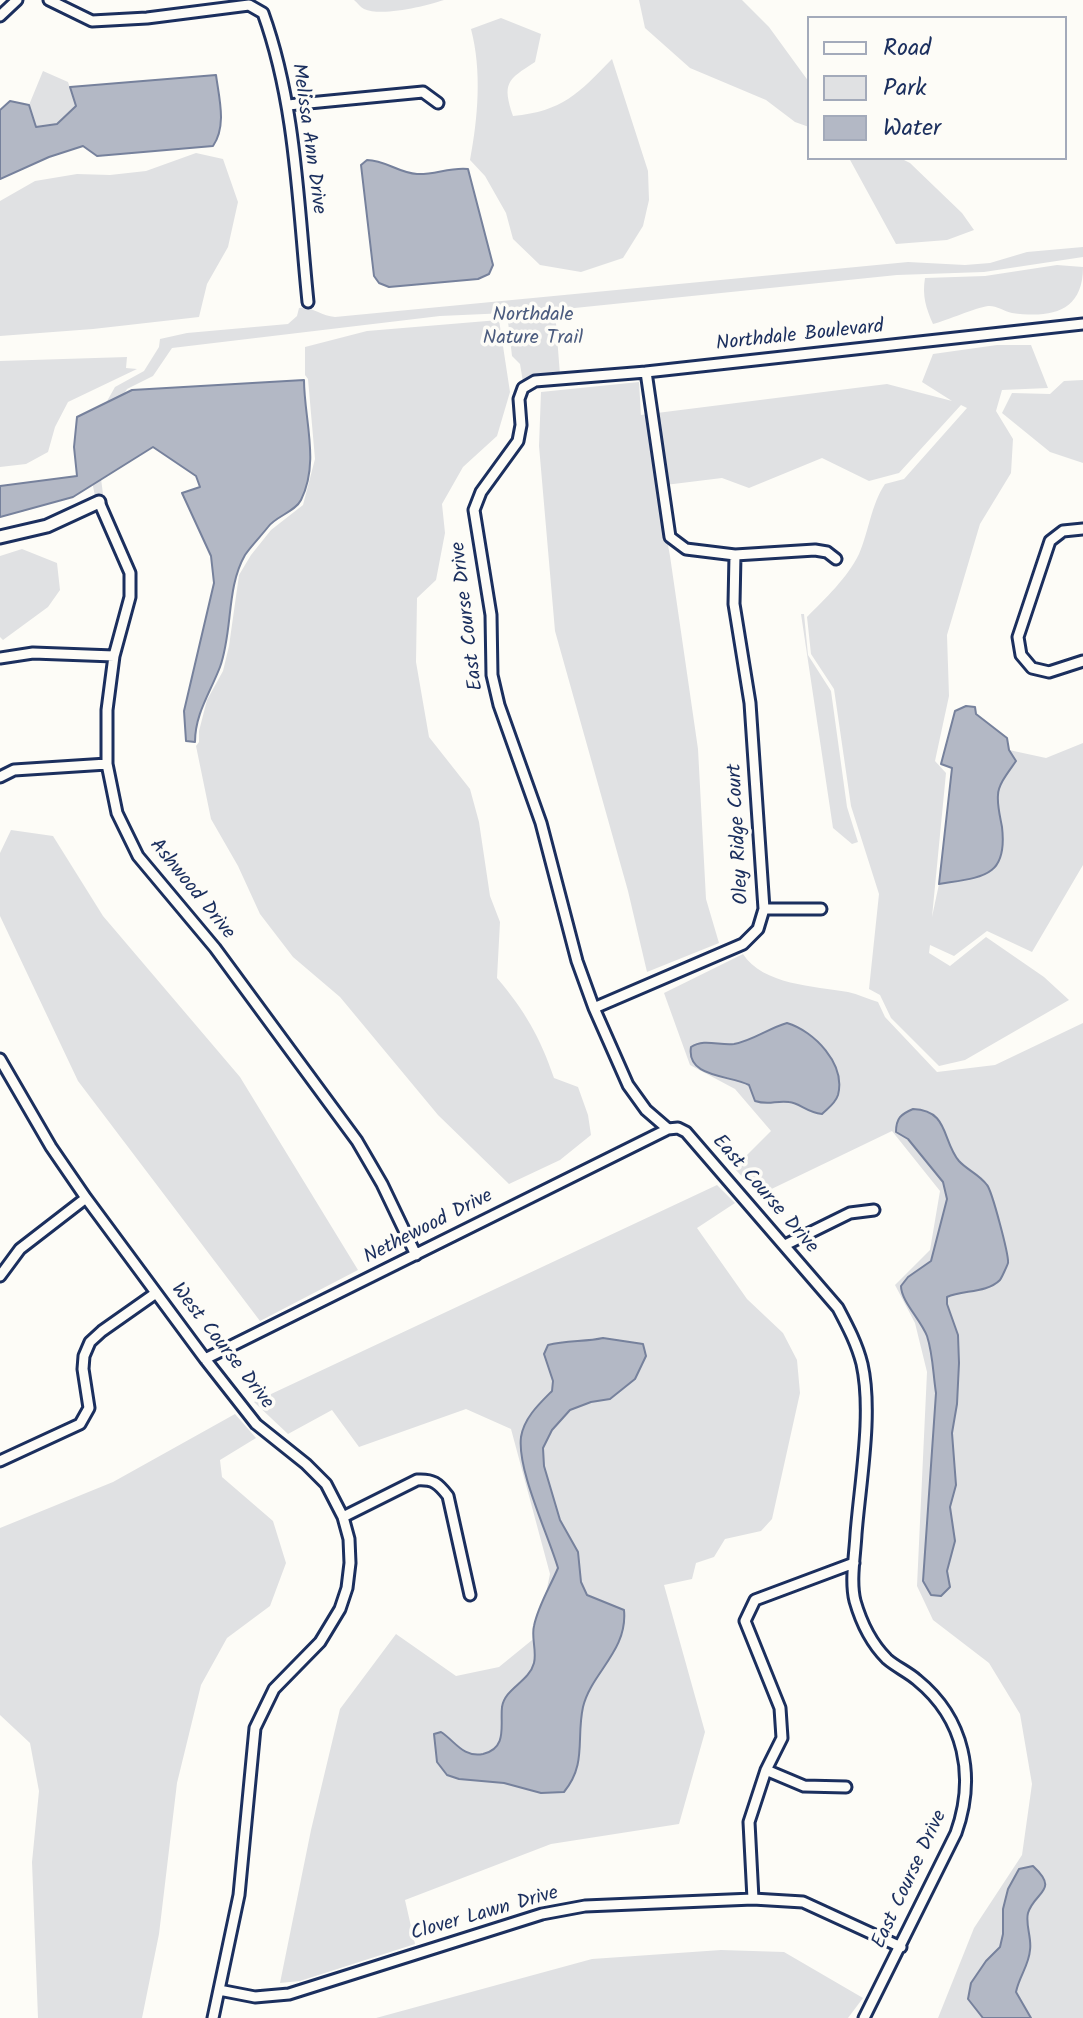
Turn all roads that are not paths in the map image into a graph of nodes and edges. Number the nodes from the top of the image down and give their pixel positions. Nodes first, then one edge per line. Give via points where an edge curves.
1 (17, 0) edge
2 (49, 0) edge
3 (0, 16) edge
4 (438, 103) dead end
5 (288, 105) junction
6 (308, 302) dead end
7 (1083, 324) edge
8 (646, 372) junction
9 (523, 388) joint
10 (99, 502) joint
11 (1083, 529) edge
12 (0, 537) edge
13 (735, 555) junction
14 (836, 559) dead end
15 (114, 656) junction
16 (0, 658) edge
17 (1083, 661) edge
18 (107, 764) junction
19 (0, 777) edge
20 (764, 909) junction
21 (821, 909) dead end
22 (594, 1008) junction
23 (0, 1059) edge
24 (668, 1129) junction
25 (86, 1198) junction
26 (874, 1210) dead end
27 (785, 1245) junction
28 (416, 1255) junction
29 (0, 1276) edge
30 (156, 1293) junction
31 (205, 1359) junction
32 (0, 1461) edge
33 (343, 1517) junction
34 (854, 1563) junction
35 (470, 1595) dead end
36 (766, 1770) junction
37 (846, 1787) dead end
38 (753, 1899) junction
39 (901, 1947) junction
40 (219, 1990) junction
41 (213, 2018) edge
42 (864, 2018) edge

1 - 3 street
2 - 5 street, Melissa Ann Drive via 92,21 249,5 263,13
4 - 5 street via 423,92
5 - 6 street, Melissa Ann Drive
7 - 8 street, Northdale Boulevard
8 - 9 street, Northdale Boulevard via 535,381
8 - 13 street via 670,537 686,549
9 - 22 street, East Course Drive via 518,441 474,510 491,615 492,675
10 - 12 street via 47,526
10 - 15 street, Ashwood Drive via 130,573 130,597
11 - 17 street via 1063,531 1050,541 1018,637 1021,655 1032,668 1049,672
13 - 14 street via 815,550
13 - 20 street, Oley Ridge Court via 734,604 750,703
15 - 16 street via 33,653
15 - 18 street, Ashwood Drive
18 - 19 street via 14,770
18 - 28 street, Ashwood Drive via 117,813 138,856 215,948 357,1141
20 - 21 street
20 - 22 street, Oley Ridge Court via 758,929 743,944
22 - 24 street, East Course Drive via 628,1085
23 - 25 street, West Course Drive
24 - 27 street, East Course Drive via 686,1132
24 - 28 street, Nethewood Drive
25 - 29 street via 20,1249
25 - 30 street, West Course Drive
26 - 27 street via 850,1213
27 - 34 street, East Course Drive via 838,1308 862,1365 867,1401
28 - 31 street, Nethewood Drive
30 - 31 street, West Course Drive
30 - 32 street via 90,1342 83,1369 89,1408 80,1424
31 - 33 street, West Course Drive via 256,1424 326,1484
33 - 35 street via 417,1480 438,1483 448,1496
33 - 40 street, West Course Drive via 350,1563 340,1609 320,1642 274,1689 255,1728 239,1895
34 - 36 street via 755,1600 745,1621 780,1708 782,1738
34 - 39 street, East Course Drive via 854,1598 868,1635 887,1659 939,1702 955,1726 968,1782 956,1833
36 - 37 street via 804,1786
36 - 38 street via 749,1822
38 - 39 street, Clover Lawn Drive via 803,1902
38 - 40 street, Clover Lawn Drive via 585,1906 542,1914 289,1994 255,1997
39 - 42 street, East Course Drive
40 - 41 street, West Course Drive

